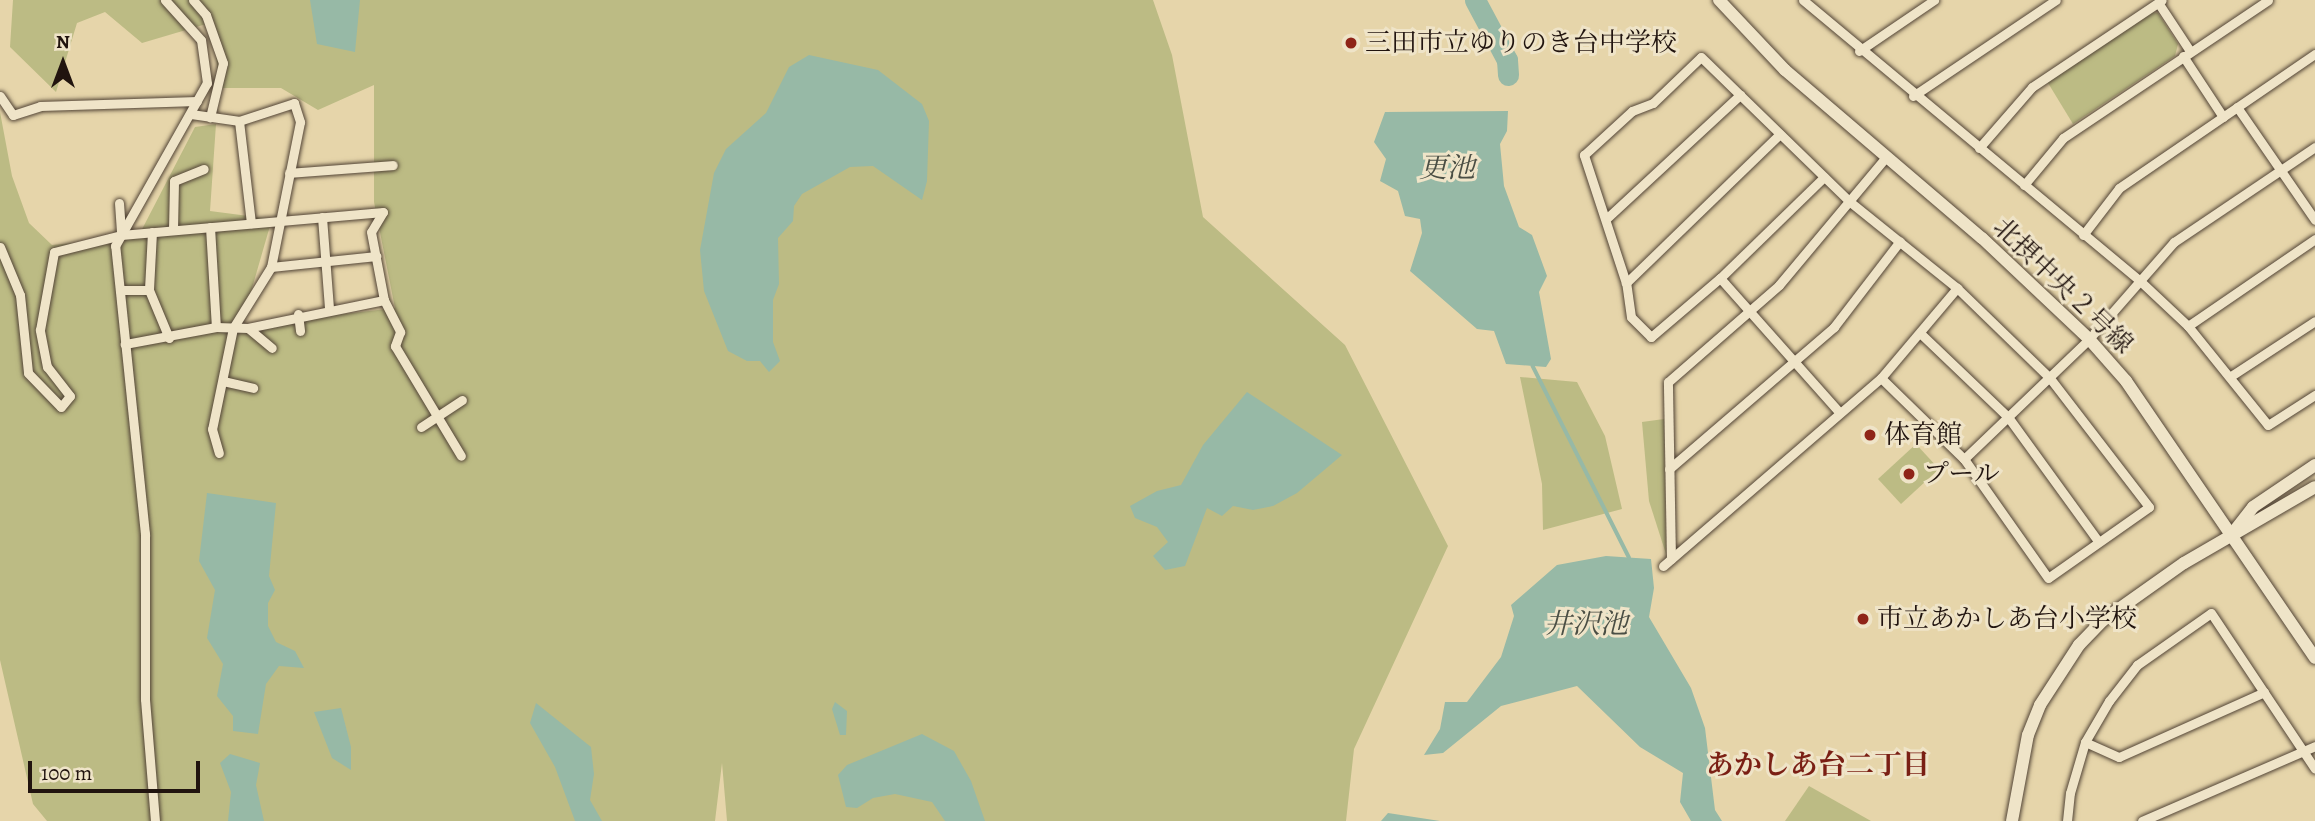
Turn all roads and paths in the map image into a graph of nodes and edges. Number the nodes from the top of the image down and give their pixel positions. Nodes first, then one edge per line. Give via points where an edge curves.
1 (165, 0) edge
2 (192, 0) edge
3 (204, 0) edge
4 (1719, 0) edge
5 (1934, 0) edge
6 (2056, 0) edge
7 (2268, 0) edge
8 (1808, 1) edge
9 (2160, 2) edge
10 (206, 15) junction
11 (1859, 51) junction
12 (2187, 54) junction
13 (2315, 54) edge
14 (1740, 95) junction
15 (0, 96) edge
16 (1913, 96) junction
17 (197, 101) junction
18 (2237, 107) junction
19 (191, 114) junction
20 (210, 117) junction
21 (2223, 117) junction
22 (239, 121) junction
23 (1780, 134) junction
24 (2315, 147) edge
25 (1979, 148) junction
26 (1886, 157) junction
27 (393, 165) dead end
28 (204, 169) dead end
29 (2281, 170) junction
30 (289, 173) junction
31 (1824, 177) junction
32 (2024, 185) junction
33 (1849, 201) junction
34 (119, 203) dead end
35 (322, 217) junction
36 (1606, 219) junction
37 (2315, 220) edge
38 (279, 221) junction
39 (251, 223) junction
40 (210, 227) junction
41 (173, 230) junction
42 (152, 232) junction
43 (121, 235) junction
44 (2083, 235) junction
45 (1900, 241) junction
46 (2314, 243) edge
47 (0, 247) edge
48 (376, 256) junction
49 (326, 261) junction
50 (271, 267) junction
51 (1720, 278) junction
52 (2138, 279) junction
53 (1626, 284) junction
54 (1957, 288) junction
55 (149, 289) junction
56 (121, 290) junction
57 (384, 300) junction
58 (329, 308) junction
59 (1748, 309) junction
60 (298, 314) junction
61 (2315, 321) edge
62 (2188, 326) junction
63 (216, 327) junction
64 (233, 328) junction
65 (248, 328) junction
66 (300, 331) dead end
67 (1920, 333) junction
68 (169, 338) junction
69 (2089, 339) junction
70 (125, 344) junction
71 (272, 348) dead end
72 (1795, 362) junction
73 (2231, 376) junction
74 (2049, 377) junction
75 (1881, 378) junction
76 (223, 381) junction
77 (253, 388) dead end
78 (2315, 395) edge
79 (461, 400) dead end
80 (1839, 412) junction
81 (2008, 417) junction
82 (437, 418) junction
83 (421, 427) dead end
84 (219, 453) dead end
85 (461, 456) dead end
86 (1964, 459) junction
87 (2315, 465) edge
88 (1670, 468) junction
89 (2315, 487) edge
90 (2232, 534) junction
91 (2098, 541) junction
92 (1671, 559) junction
93 (1663, 566) dead end
94 (2315, 659) edge
95 (2264, 692) junction
96 (2085, 742) junction
97 (2315, 746) edge
98 (2304, 751) junction
99 (2315, 769) edge
100 (155, 821) edge
101 (2012, 821) edge
102 (2067, 821) edge
103 (2142, 821) edge

1 - 17 street via 201,40 207,83
2 - 10 street
3 - 10 street
4 - 26 street, 北摂中央２号線 via 1785,70
5 - 11 street
6 - 16 street
7 - 12 street
8 - 11 street
9 - 12 street
9 - 25 street via 2032,87
10 - 20 street via 223,63
11 - 16 street
12 - 21 street
12 - 32 street via 2063,138
13 - 18 street
14 - 23 street
14 - 36 street
14 - 36 street via 1701,57 1653,103 1632,111 1584,155
15 - 17 street via 13,115 40,106
16 - 25 street
17 - 19 street
18 - 21 street
18 - 29 street
19 - 20 street
19 - 43 street
20 - 22 street
21 - 44 street via 2119,188
22 - 30 street via 294,103 300,122
22 - 39 street
23 - 31 street
23 - 53 street
24 - 29 street
25 - 32 street
26 - 33 street
26 - 69 street, 北摂中央２号線 via 1992,246
27 - 30 street
28 - 41 street via 174,181
29 - 37 street
29 - 52 street via 2174,242
30 - 38 street
31 - 33 street
31 - 51 street
32 - 44 street
33 - 45 street
33 - 59 street via 1779,285
34 - 43 street
35 - 38 street
35 - 48 street via 383,212 371,232
35 - 49 street
36 - 53 street
38 - 39 street
38 - 50 street
39 - 40 street
40 - 41 street
40 - 63 street
41 - 42 street
42 - 43 street
42 - 55 street
43 - 47 street via 54,252 40,330 47,367 70,396 61,407 28,373 20,295
43 - 56 street via 115,246
44 - 52 street
45 - 54 street
45 - 72 street via 1834,327
46 - 62 street
48 - 49 street
48 - 57 street
49 - 50 street
49 - 58 street
50 - 64 street
51 - 53 street via 1651,337 1631,317
51 - 59 street
52 - 62 street
52 - 69 street
54 - 67 street
54 - 74 street
55 - 56 street
55 - 68 street
56 - 70 street
57 - 58 street
57 - 82 street via 400,332 395,346
58 - 60 street
59 - 72 street
59 - 88 street via 1668,382
60 - 65 street
60 - 66 street
61 - 73 street
62 - 73 street
63 - 64 street
63 - 68 street
64 - 65 street
64 - 76 street
65 - 71 street
67 - 75 street
67 - 81 street
68 - 70 street
69 - 74 street
69 - 90 street, 北摂中央２号線 via 2126,381
70 - 100 street via 145,534 145,699
72 - 80 street
72 - 88 street
73 - 78 street via 2268,425
74 - 81 street
74 - 91 street via 2149,507
75 - 80 street
75 - 86 street
76 - 77 street
76 - 84 street via 212,429
79 - 82 street
80 - 92 street
81 - 86 street
81 - 91 street
82 - 83 street
82 - 85 street
86 - 91 street via 2048,578
87 - 90 street via 2253,507
88 - 92 street
89 - 90 street via 2265,520
90 - 94 street, 北摂中央２号線
90 - 101 street via 2102,621 2079,645 2040,705 2028,735
92 - 93 street
95 - 96 street via 2119,757
95 - 96 street via 2211,613 2137,665
95 - 98 street
96 - 102 street
97 - 98 street
98 - 99 street
98 - 103 street

